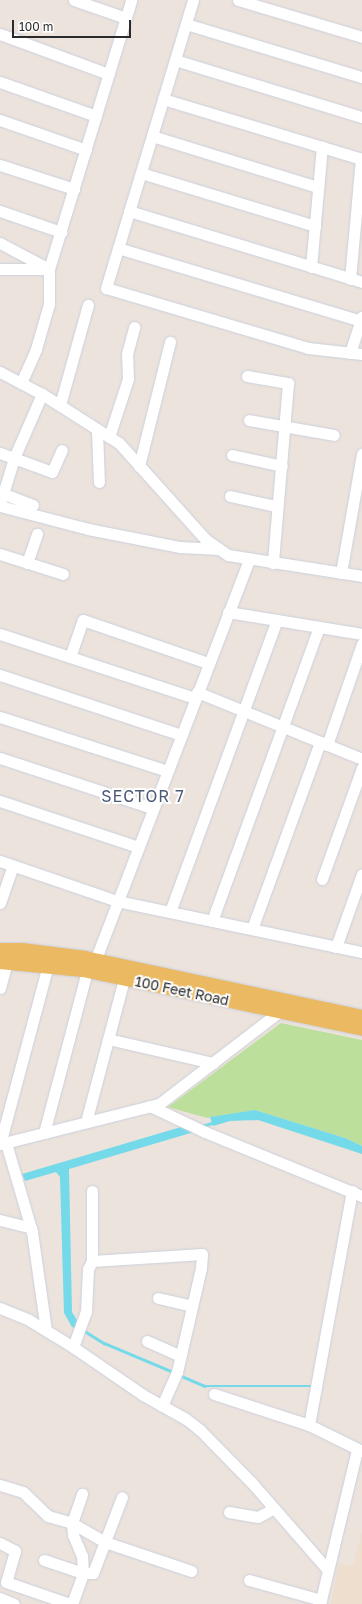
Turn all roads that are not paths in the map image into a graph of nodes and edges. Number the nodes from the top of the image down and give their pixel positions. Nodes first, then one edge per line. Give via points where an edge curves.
1 (131, 0) edge
2 (193, 0) edge
3 (238, 0) edge
4 (79, 1) edge
5 (126, 18) junction
6 (186, 24) junction
7 (0, 34) edge
8 (362, 37) edge
9 (175, 60) junction
10 (109, 74) junction
11 (362, 77) edge
12 (0, 82) edge
13 (163, 99) junction
14 (96, 116) junction
15 (362, 117) edge
16 (0, 120) edge
17 (152, 136) junction
18 (322, 146) junction
19 (86, 150) junction
20 (362, 158) edge
21 (0, 165) edge
22 (141, 173) junction
23 (318, 186) junction
24 (74, 189) junction
25 (0, 211) edge
26 (129, 212) junction
27 (315, 226) junction
28 (61, 232) junction
29 (0, 242) edge
30 (118, 248) junction
31 (311, 267) junction
32 (0, 269) edge
33 (50, 269) junction
34 (350, 279) junction
35 (362, 282) edge
36 (88, 305) dead end
37 (361, 319) edge
38 (134, 327) dead end
39 (170, 342) dead end
40 (350, 353) junction
41 (362, 354) edge
42 (0, 372) edge
43 (247, 376) dead end
44 (21, 384) junction
45 (42, 394) junction
46 (60, 405) junction
47 (249, 420) dead end
48 (285, 427) junction
49 (97, 431) junction
50 (334, 435) dead end
51 (109, 437) junction
52 (62, 450) dead end
53 (0, 453) edge
54 (362, 454) edge
55 (232, 455) dead end
56 (14, 458) junction
57 (138, 466) junction
58 (282, 466) junction
59 (99, 482) dead end
60 (230, 496) dead end
61 (1, 501) edge
62 (33, 505) dead end
63 (276, 506) junction
64 (37, 534) dead end
65 (219, 549) junction
66 (0, 554) edge
67 (249, 559) junction
68 (27, 562) junction
69 (273, 563) junction
70 (341, 573) junction
71 (63, 574) dead end
72 (362, 576) edge
73 (228, 612) junction
74 (277, 620) junction
75 (319, 627) junction
76 (0, 634) edge
77 (362, 634) edge
78 (362, 644) edge
79 (70, 657) junction
80 (208, 663) junction
81 (0, 675) edge
82 (196, 695) junction
83 (243, 711) junction
84 (0, 716) edge
85 (283, 727) junction
86 (181, 735) junction
87 (324, 743) junction
88 (0, 758) edge
89 (362, 759) edge
90 (362, 768) edge
91 (167, 771) junction
92 (0, 801) edge
93 (152, 808) junction
94 (138, 847) junction
95 (0, 861) edge
96 (13, 866) junction
97 (362, 874) edge
98 (322, 879) dead end
99 (117, 901) junction
100 (0, 903) edge
101 (170, 912) junction
102 (212, 921) junction
103 (252, 929) junction
104 (336, 947) junction
105 (362, 952) edge
106 (2, 958) edge
107 (48, 966) junction
108 (91, 966) junction
109 (124, 979) junction
110 (0, 988) edge
111 (291, 1002) junction
112 (279, 1012) junction
113 (362, 1017) edge
114 (362, 1029) edge
115 (108, 1039) junction
116 (213, 1062) junction
117 (150, 1106) junction
118 (86, 1122) junction
119 (44, 1133) junction
120 (2, 1143) edge
121 (92, 1191) dead end
122 (357, 1193) edge
123 (0, 1220) edge
124 (31, 1228) junction
125 (92, 1261) junction
126 (158, 1298) dead end
127 (192, 1306) junction
128 (0, 1308) edge
129 (46, 1330) junction
130 (146, 1341) dead end
131 (73, 1347) junction
132 (180, 1356) junction
133 (214, 1394) dead end
134 (162, 1406) junction
135 (309, 1425) junction
136 (360, 1450) edge
137 (0, 1485) edge
138 (82, 1494) dead end
139 (122, 1497) dead end
140 (274, 1508) junction
141 (229, 1512) dead end
142 (72, 1523) junction
143 (105, 1542) junction
144 (0, 1543) edge
145 (44, 1560) dead end
146 (327, 1569) junction
147 (190, 1571) dead end
148 (83, 1573) junction
149 (249, 1580) dead end
150 (0, 1598) edge
151 (321, 1602) edge
152 (14, 1604) edge
153 (71, 1604) edge

1 - 5 street
2 - 6 street
3 - 8 street
4 - 5 street
5 - 10 street
6 - 9 street
6 - 11 street
7 - 10 street
9 - 13 street
9 - 15 street
10 - 14 street
12 - 14 street
13 - 17 street
13 - 18 street
14 - 19 street
16 - 19 street
17 - 22 street
17 - 23 street
18 - 20 street
18 - 23 street
19 - 24 street
20 - 34 street
21 - 24 street
22 - 26 street
22 - 27 street
23 - 27 street
24 - 28 street
25 - 28 street
26 - 30 street
26 - 31 street
27 - 31 street
28 - 33 street
29 - 33 street
30 - 37 street
30 - 40 street via 106,288 308,348
31 - 34 street
32 - 33 street
33 - 44 street via 50,304 36,349
34 - 35 street
36 - 46 street
37 - 40 street
38 - 51 street via 127,354 128,379
39 - 57 street
40 - 41 street
42 - 44 street
43 - 48 street via 288,383
44 - 45 street
45 - 46 street
45 - 56 street
46 - 49 street
47 - 48 street
48 - 50 street
48 - 58 street
49 - 51 street
49 - 59 street
51 - 57 street via 119,443
52 - 56 street via 52,472
53 - 56 street
54 - 70 street
55 - 58 street
56 - 61 street
57 - 65 street via 205,539
58 - 63 street
60 - 63 street
61 - 62 street
61 - 65 street via 88,528 180,548
63 - 69 street
64 - 68 street
65 - 67 street via 228,555
66 - 68 street
67 - 69 street
67 - 73 street
68 - 71 street
69 - 70 street
70 - 72 street
73 - 74 street
73 - 80 street
74 - 75 street
74 - 83 street
75 - 77 street
75 - 85 street
76 - 79 street
78 - 87 street
79 - 80 street via 83,620
79 - 82 street
80 - 82 street
81 - 86 street
82 - 83 street
82 - 86 street
83 - 85 street
83 - 101 street
84 - 91 street
85 - 87 street
85 - 102 street
86 - 91 street
87 - 89 street
87 - 103 street
88 - 93 street
90 - 98 street
91 - 93 street
92 - 94 street
93 - 94 street
94 - 99 street
95 - 96 street
96 - 99 street
96 - 100 street
97 - 104 street
99 - 101 street
99 - 108 street
101 - 102 street
102 - 103 street
103 - 104 street
104 - 105 street
106 - 107 main road, 100 Feet Road
106 - 108 main road, 100 Feet Road via 22,950
106 - 110 street
107 - 108 main road, 100 Feet Road
107 - 120 street
108 - 109 main road, 100 Feet Road
108 - 111 main road, 100 Feet Road
108 - 119 street
109 - 112 main road, 100 Feet Road
109 - 115 street
111 - 112 street
111 - 113 main road, 100 Feet Road
112 - 114 main road, 100 Feet Road
112 - 116 street
115 - 116 street
115 - 118 street
116 - 117 street via 159,1104
117 - 118 street
117 - 122 street via 205,1132
118 - 119 street
119 - 120 street
120 - 124 street via 18,1179
121 - 125 street
122 - 135 street
123 - 124 street
124 - 129 street
125 - 127 street via 200,1252 203,1257
125 - 131 street via 88,1268 86,1312
126 - 127 street
127 - 132 street
128 - 129 street
129 - 131 street
130 - 132 street
131 - 134 street
132 - 134 street via 177,1372
133 - 135 street
134 - 140 street via 200,1430
135 - 136 street
136 - 146 street
137 - 142 street via 23,1492 48,1516
138 - 142 street
139 - 143 street
140 - 141 street via 258,1518
140 - 146 street
142 - 143 street
142 - 148 street via 73,1535 82,1556
143 - 147 street
143 - 148 street via 94,1571
144 - 153 street via 15,1551 6,1582
145 - 148 street
146 - 151 street
148 - 153 street
149 - 151 street
150 - 152 street

